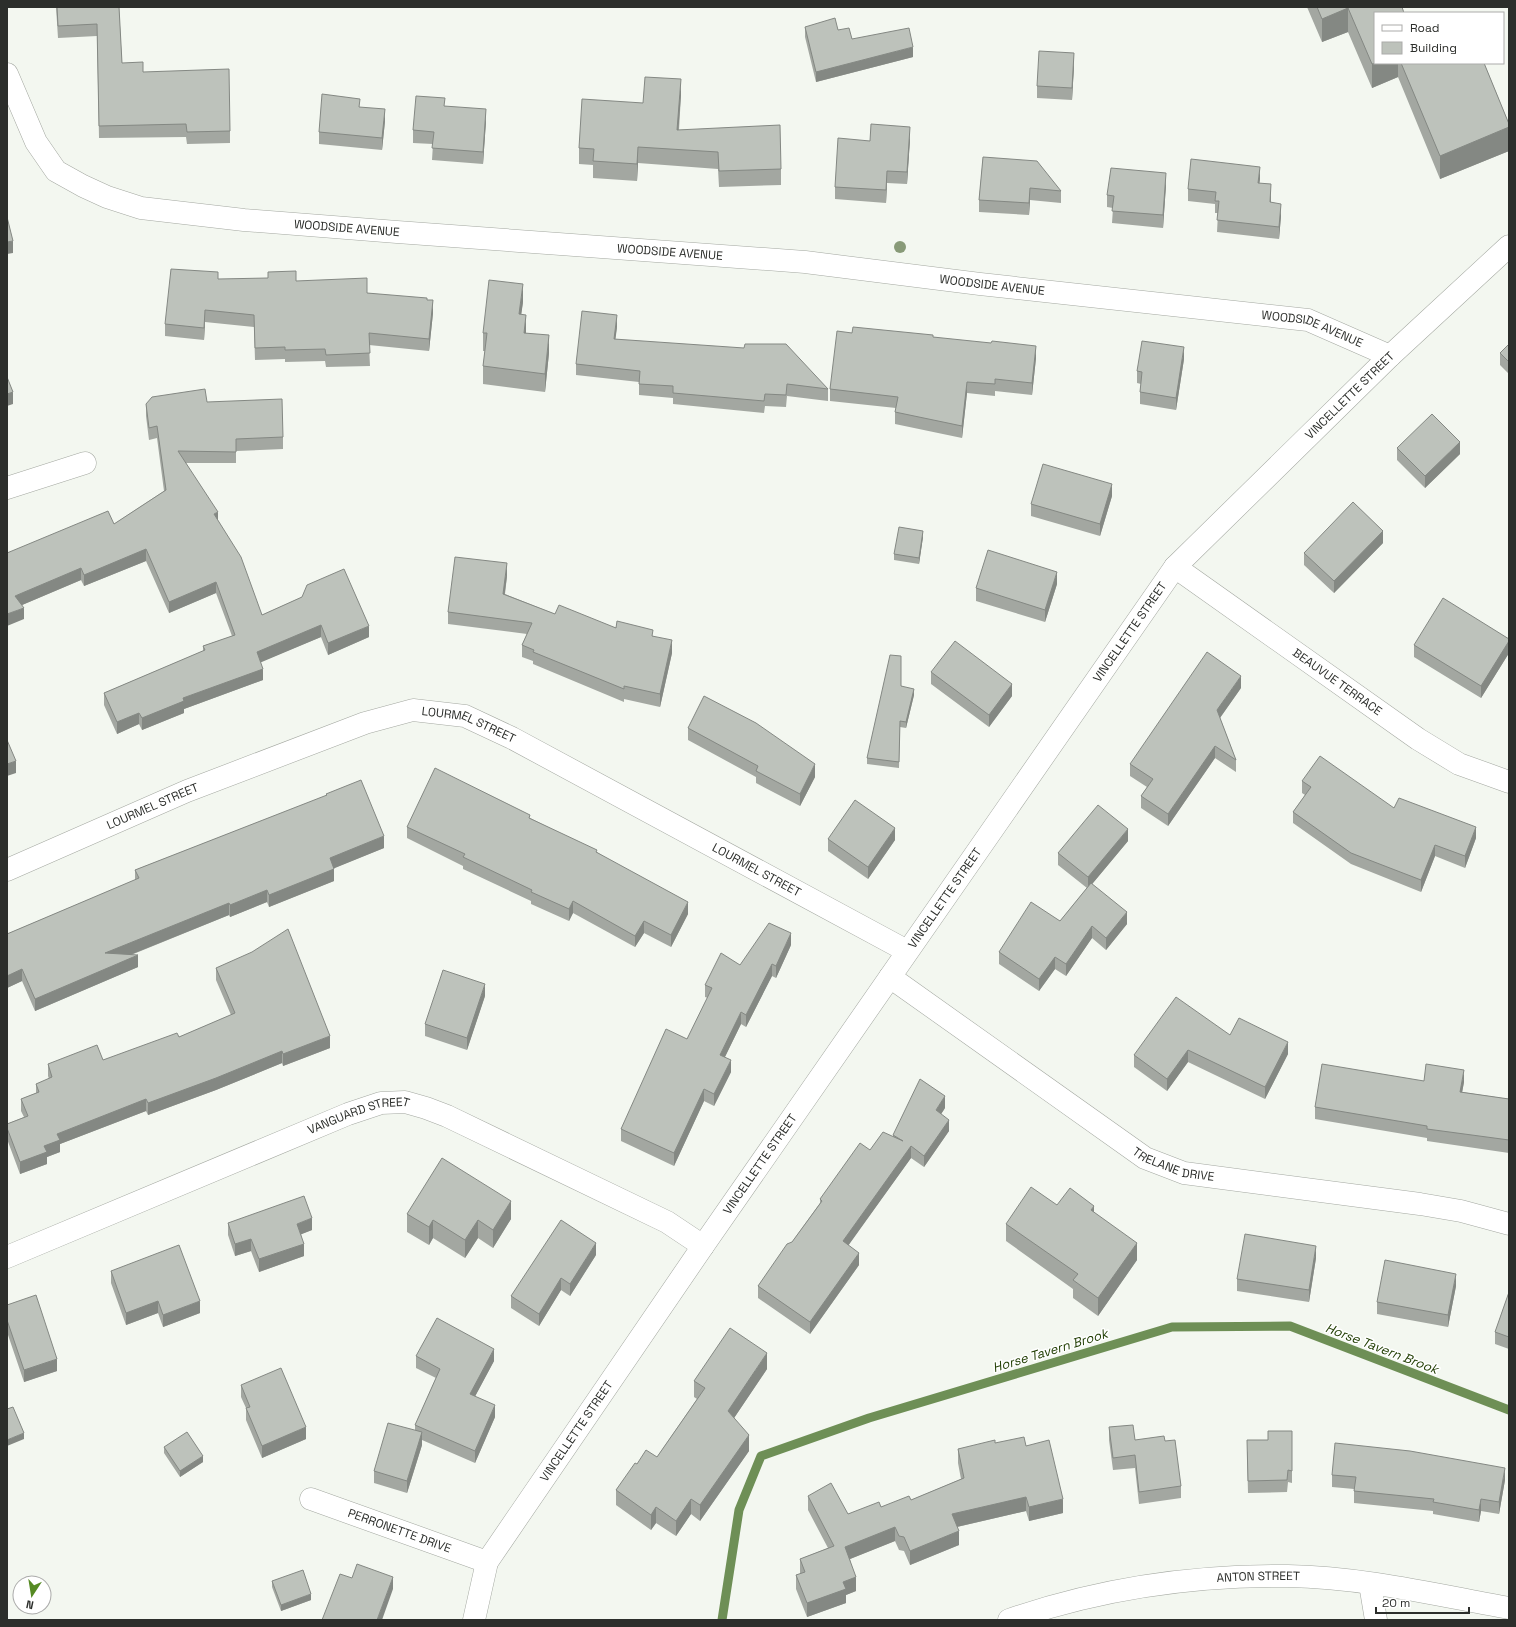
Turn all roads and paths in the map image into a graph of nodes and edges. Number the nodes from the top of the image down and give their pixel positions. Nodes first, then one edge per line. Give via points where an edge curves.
1 (7, 74) edge
2 (1509, 246) edge
3 (1390, 356) junction
4 (85, 462) dead end
5 (7, 488) edge
6 (1175, 567) junction
7 (1509, 782) edge
8 (7, 870) edge
9 (907, 951) junction
10 (890, 977) junction
11 (1509, 1224) edge
12 (703, 1246) junction
13 (7, 1256) edge
14 (311, 1499) dead end
15 (487, 1562) junction
16 (1370, 1584) junction
17 (1509, 1608) edge
18 (474, 1620) edge
19 (1009, 1620) edge
20 (1376, 1620) edge

1 - 3 street, WOODSIDE AVENUE via 36,142 56,171 107,197 141,208 244,220 805,262 1308,320
2 - 3 street, VINCELLETTE STREET
3 - 6 street, VINCELLETTE STREET
4 - 5 street
6 - 7 street, BEAUVUE TERRACE via 1418,739 1460,764
6 - 9 street, VINCELLETTE STREET
8 - 9 street, LOURMEL STREET via 187,791 366,722 413,710 465,716 479,722
9 - 10 street, VINCELLETTE STREET
10 - 11 street, TRELANE DRIVE via 1145,1158 1184,1173 1420,1204
10 - 12 street, VINCELLETTE STREET
12 - 13 street, VANGUARD STREET via 667,1222 447,1116 404,1102 381,1103 348,1114
12 - 15 street, VINCELLETTE STREET
14 - 15 street, PERRONETTE DRIVE
15 - 18 street, VINCELLETTE STREET
16 - 17 street, ANTON STREET
16 - 19 street, ANTON STREET via 1289,1576 1216,1578 1115,1591
16 - 20 street

